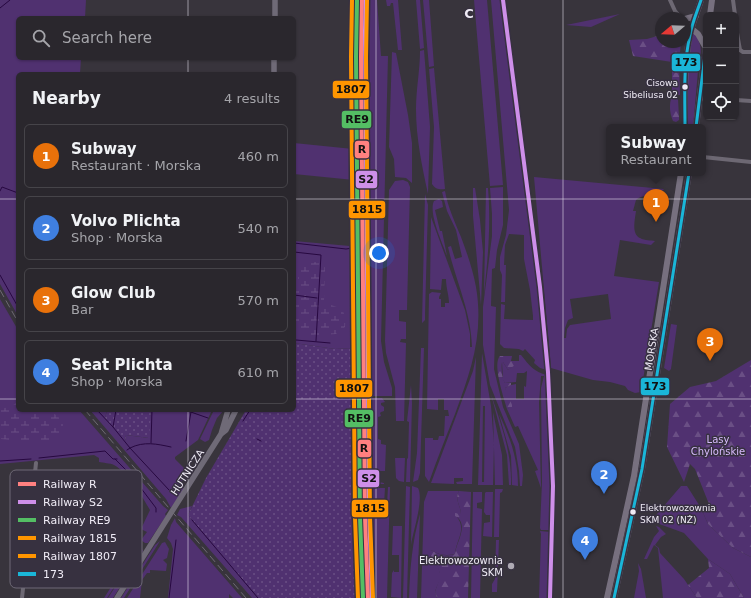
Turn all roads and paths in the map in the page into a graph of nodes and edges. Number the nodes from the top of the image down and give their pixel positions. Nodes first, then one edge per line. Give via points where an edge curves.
1 (275, 0) edge
2 (670, 0) edge
3 (700, 0) edge
4 (712, 0) edge
5 (733, 0) edge
6 (676, 12) edge
7 (710, 12) edge
8 (735, 12) edge
9 (275, 16) edge
10 (696, 16) junction
11 (691, 17) edge
12 (692, 29) junction
13 (703, 43) edge
14 (739, 44) edge
15 (751, 52) edge
16 (687, 58) junction
17 (274, 60) edge
18 (703, 60) edge
19 (274, 72) edge
20 (703, 99) edge
21 (739, 100) edge
22 (751, 101) edge
23 (685, 124) edge
24 (697, 124) edge
25 (706, 157) edge
26 (751, 162) edge
27 (681, 176) edge
28 (689, 176) edge
29 (227, 412) edge
30 (235, 412) edge
31 (221, 434) junction
32 (36, 464) dead end
33 (35, 470) edge
34 (142, 559) edge
35 (23, 588) edge
36 (123, 588) edge
37 (22, 598) edge
38 (117, 598) edge
39 (607, 598) edge
40 (614, 598) edge

1 - 9 main road
2 - 6 street
3 - 10 main road
4 - 7 main road
5 - 8 street
10 - 11 main road
10 - 12 main road
12 - 13 main road
12 - 16 main road
14 - 15 street via 740,50 745,53
16 - 18 main road via 694,64
16 - 23 main road
17 - 19 main road
20 - 24 main road
21 - 22 street
25 - 26 street
27 - 39 main road, MORSKA via 635,468
28 - 40 main road, MORSKA via 642,469
29 - 31 main road, HUTNICZA
30 - 31 main road, HUTNICZA via 226,430
31 - 34 main road, HUTNICZA
32 - 33 street
35 - 37 street
36 - 38 main road, HUTNICZA

